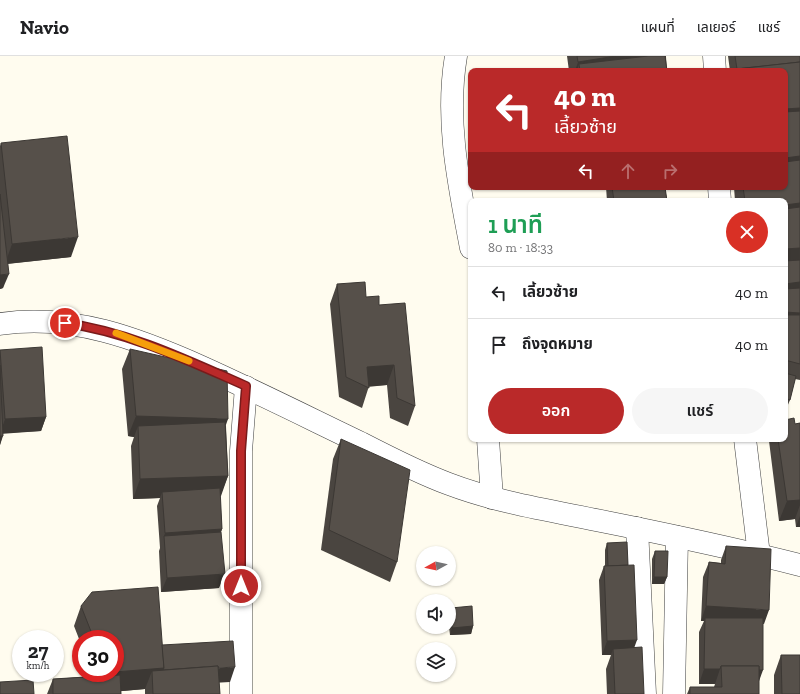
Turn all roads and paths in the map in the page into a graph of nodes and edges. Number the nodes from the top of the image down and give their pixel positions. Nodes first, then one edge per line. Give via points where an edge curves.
1 (456, 56) edge
2 (714, 56) edge
3 (715, 68) edge
4 (468, 231) edge
5 (0, 324) edge
6 (246, 386) junction
7 (488, 442) edge
8 (745, 442) edge
9 (492, 498) junction
10 (637, 528) junction
11 (677, 537) junction
12 (759, 555) junction
13 (800, 565) edge
14 (241, 694) edge
15 (645, 694) edge
16 (674, 694) edge

1 - 4 street via 452,124 454,152
2 - 3 street
5 - 6 street via 40,321 110,332 171,354
6 - 9 street via 420,472 450,485
6 - 14 street via 241,451
7 - 9 street
8 - 12 street
9 - 10 street
10 - 11 street
10 - 15 street
11 - 12 street
11 - 16 street
12 - 13 street

